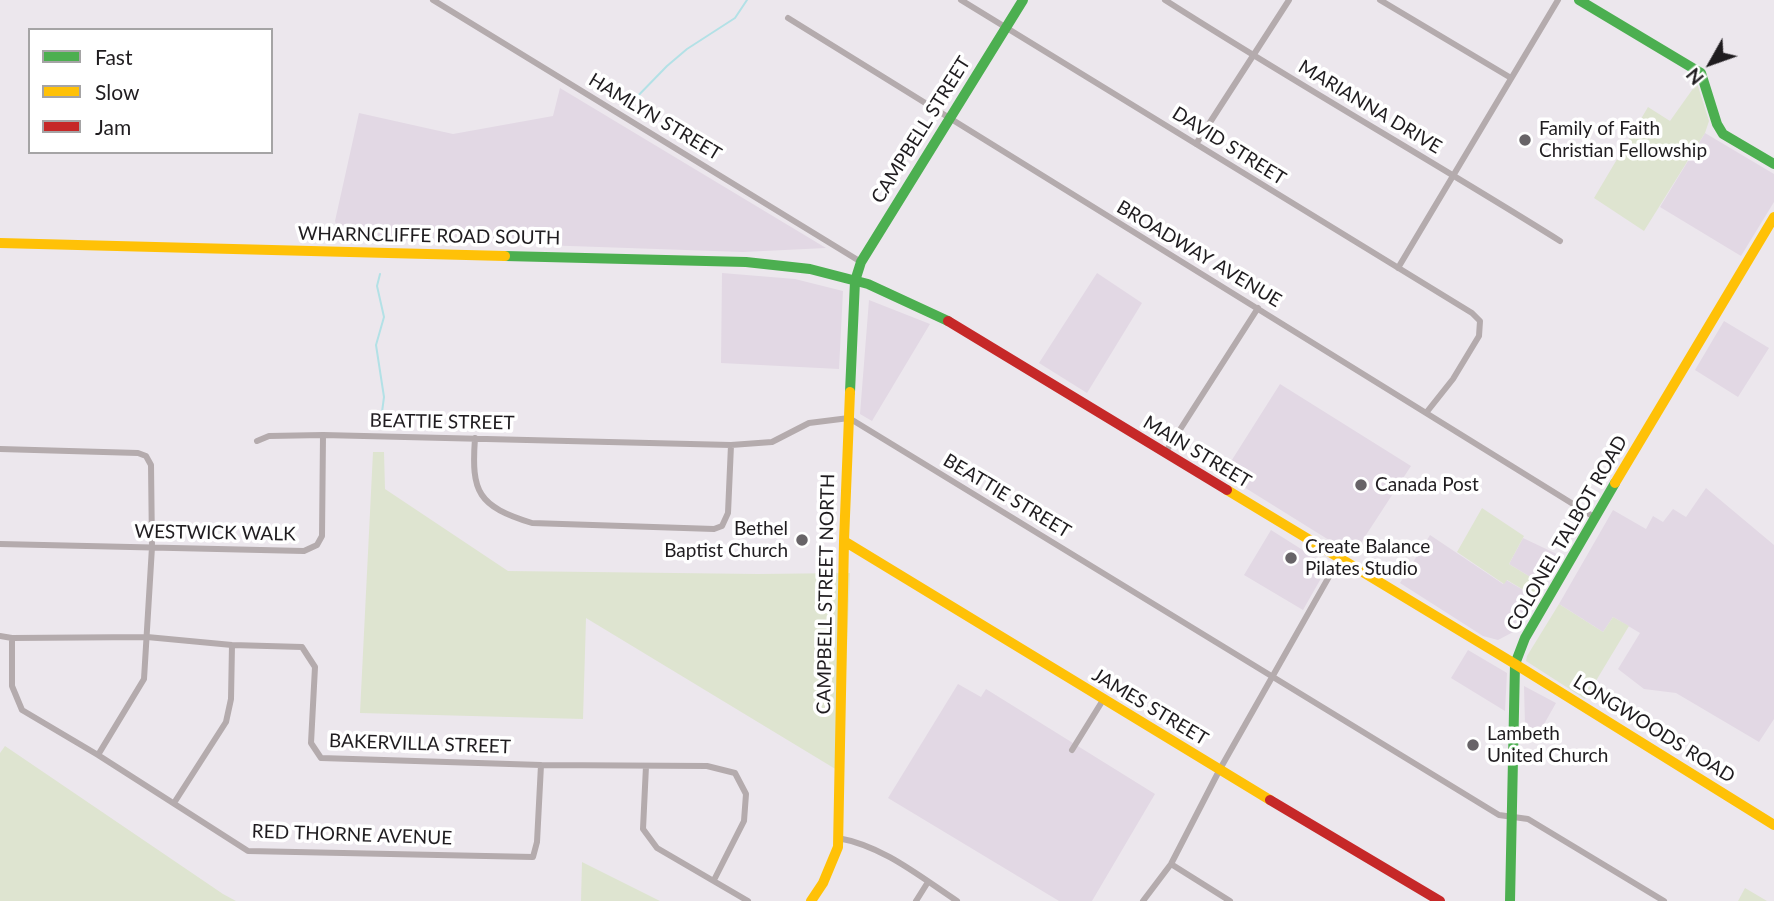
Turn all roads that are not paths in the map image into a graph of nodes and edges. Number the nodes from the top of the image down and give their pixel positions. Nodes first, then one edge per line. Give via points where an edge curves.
1 (433, 0) edge
2 (961, 0) edge
3 (1023, 0) edge
4 (1165, 0) edge
5 (1289, 0) edge
6 (1380, 0) edge
7 (1558, 0) edge
8 (1579, 0) edge
9 (788, 18) dead end
10 (1006, 27) junction
11 (1253, 56) junction
12 (1511, 78) junction
13 (947, 119) junction
14 (1196, 144) junction
15 (1774, 164) edge
16 (1454, 174) junction
17 (1774, 218) edge
18 (1560, 241) dead end
19 (0, 243) edge
20 (861, 262) junction
21 (1398, 268) junction
22 (855, 281) junction
23 (1258, 308) junction
24 (1426, 413) junction
25 (849, 418) junction
26 (323, 435) junction
27 (475, 439) junction
28 (257, 441) dead end
29 (731, 445) junction
30 (0, 449) edge
31 (1165, 453) junction
32 (1594, 517) junction
33 (844, 541) junction
34 (0, 544) edge
35 (152, 547) junction
36 (1339, 559) junction
37 (0, 636) edge
38 (147, 637) junction
39 (12, 638) junction
40 (232, 645) junction
41 (1515, 664) junction
42 (1273, 676) junction
43 (1103, 700) junction
44 (1072, 750) dead end
45 (98, 755) junction
46 (541, 765) junction
47 (646, 766) junction
48 (1220, 769) junction
49 (174, 803) junction
50 (1512, 816) junction
51 (1774, 825) edge
52 (838, 838) junction
53 (1171, 864) junction
54 (714, 880) junction
55 (928, 882) junction
56 (748, 901) edge
57 (811, 901) edge
58 (916, 901) edge
59 (957, 901) edge
60 (1143, 901) edge
61 (1230, 901) edge
62 (1440, 901) edge
63 (1510, 901) edge
64 (1664, 901) edge

1 - 20 street, HAMLYN STREET
2 - 10 street, DAVID STREET
3 - 10 main road, CAMPBELL STREET
4 - 11 street, MARIANNA DRIVE
5 - 11 street
6 - 12 street
7 - 12 street
8 - 15 main road via 1702,73 1723,134
9 - 13 street, BROADWAY AVENUE
10 - 13 main road, CAMPBELL STREET
10 - 14 street, DAVID STREET
11 - 14 street
11 - 16 street, MARIANNA DRIVE
12 - 16 street
13 - 20 main road, CAMPBELL STREET
13 - 23 street, BROADWAY AVENUE
14 - 21 street, DAVID STREET
16 - 18 street, MARIANNA DRIVE
16 - 21 street
17 - 32 main road, COLONEL TALBOT ROAD
19 - 22 main road, WHARNCLIFFE ROAD SOUTH via 746,262
20 - 22 main road, CAMPBELL STREET
21 - 24 street, DAVID STREET via 1479,321 1479,336
22 - 25 main road, CAMPBELL STREET NORTH
22 - 31 main road, MAIN STREET via 944,319
23 - 24 street, BROADWAY AVENUE
23 - 31 street
24 - 32 street, BROADWAY AVENUE
25 - 29 street, BEATTIE STREET via 809,423 772,442
25 - 33 main road, CAMPBELL STREET NORTH
25 - 42 street, BEATTIE STREET
26 - 27 street, BEATTIE STREET
26 - 28 street, BEATTIE STREET via 269,436
26 - 35 street, WESTWICK WALK via 321,536 317,545 304,551
27 - 29 street, BEATTIE STREET
27 - 29 street via 476,487 485,501 507,515 531,523 715,529 722,526 728,513
30 - 35 street via 138,453 146,457 151,465
31 - 36 main road, MAIN STREET
32 - 41 main road, COLONEL TALBOT ROAD
33 - 43 main road, JAMES STREET
33 - 52 main road, CAMPBELL STREET NORTH
34 - 35 street, WESTWICK WALK
35 - 38 street
36 - 41 main road, MAIN STREET
36 - 42 street
37 - 39 street, BAKERVILLA STREET
38 - 39 street, BAKERVILLA STREET
38 - 40 street, BAKERVILLA STREET
38 - 45 street via 144,679
39 - 45 street, RED THORNE AVENUE via 12,686 22,710
40 - 46 street, BAKERVILLA STREET via 302,647 315,667 312,743 321,758
40 - 49 street via 226,722
41 - 50 main road, COLONEL TALBOT ROAD
41 - 51 main road, LONGWOODS ROAD
42 - 48 street
42 - 50 street, BEATTIE STREET via 1499,815
43 - 44 street
43 - 48 main road, JAMES STREET
45 - 49 street, RED THORNE AVENUE
46 - 47 street, BAKERVILLA STREET
46 - 49 street, RED THORNE AVENUE via 533,857 248,851
47 - 54 street via 643,829 657,848
47 - 54 street, BAKERVILLA STREET via 707,766 735,773 746,794 744,821
48 - 53 street
48 - 62 main road, JAMES STREET
50 - 63 main road, COLONEL TALBOT ROAD
50 - 64 street, BEATTIE STREET via 1528,819
52 - 55 street via 878,850
52 - 57 main road, CAMPBELL STREET NORTH via 838,848
53 - 60 street
53 - 61 street
54 - 56 street
55 - 58 street
55 - 59 street

